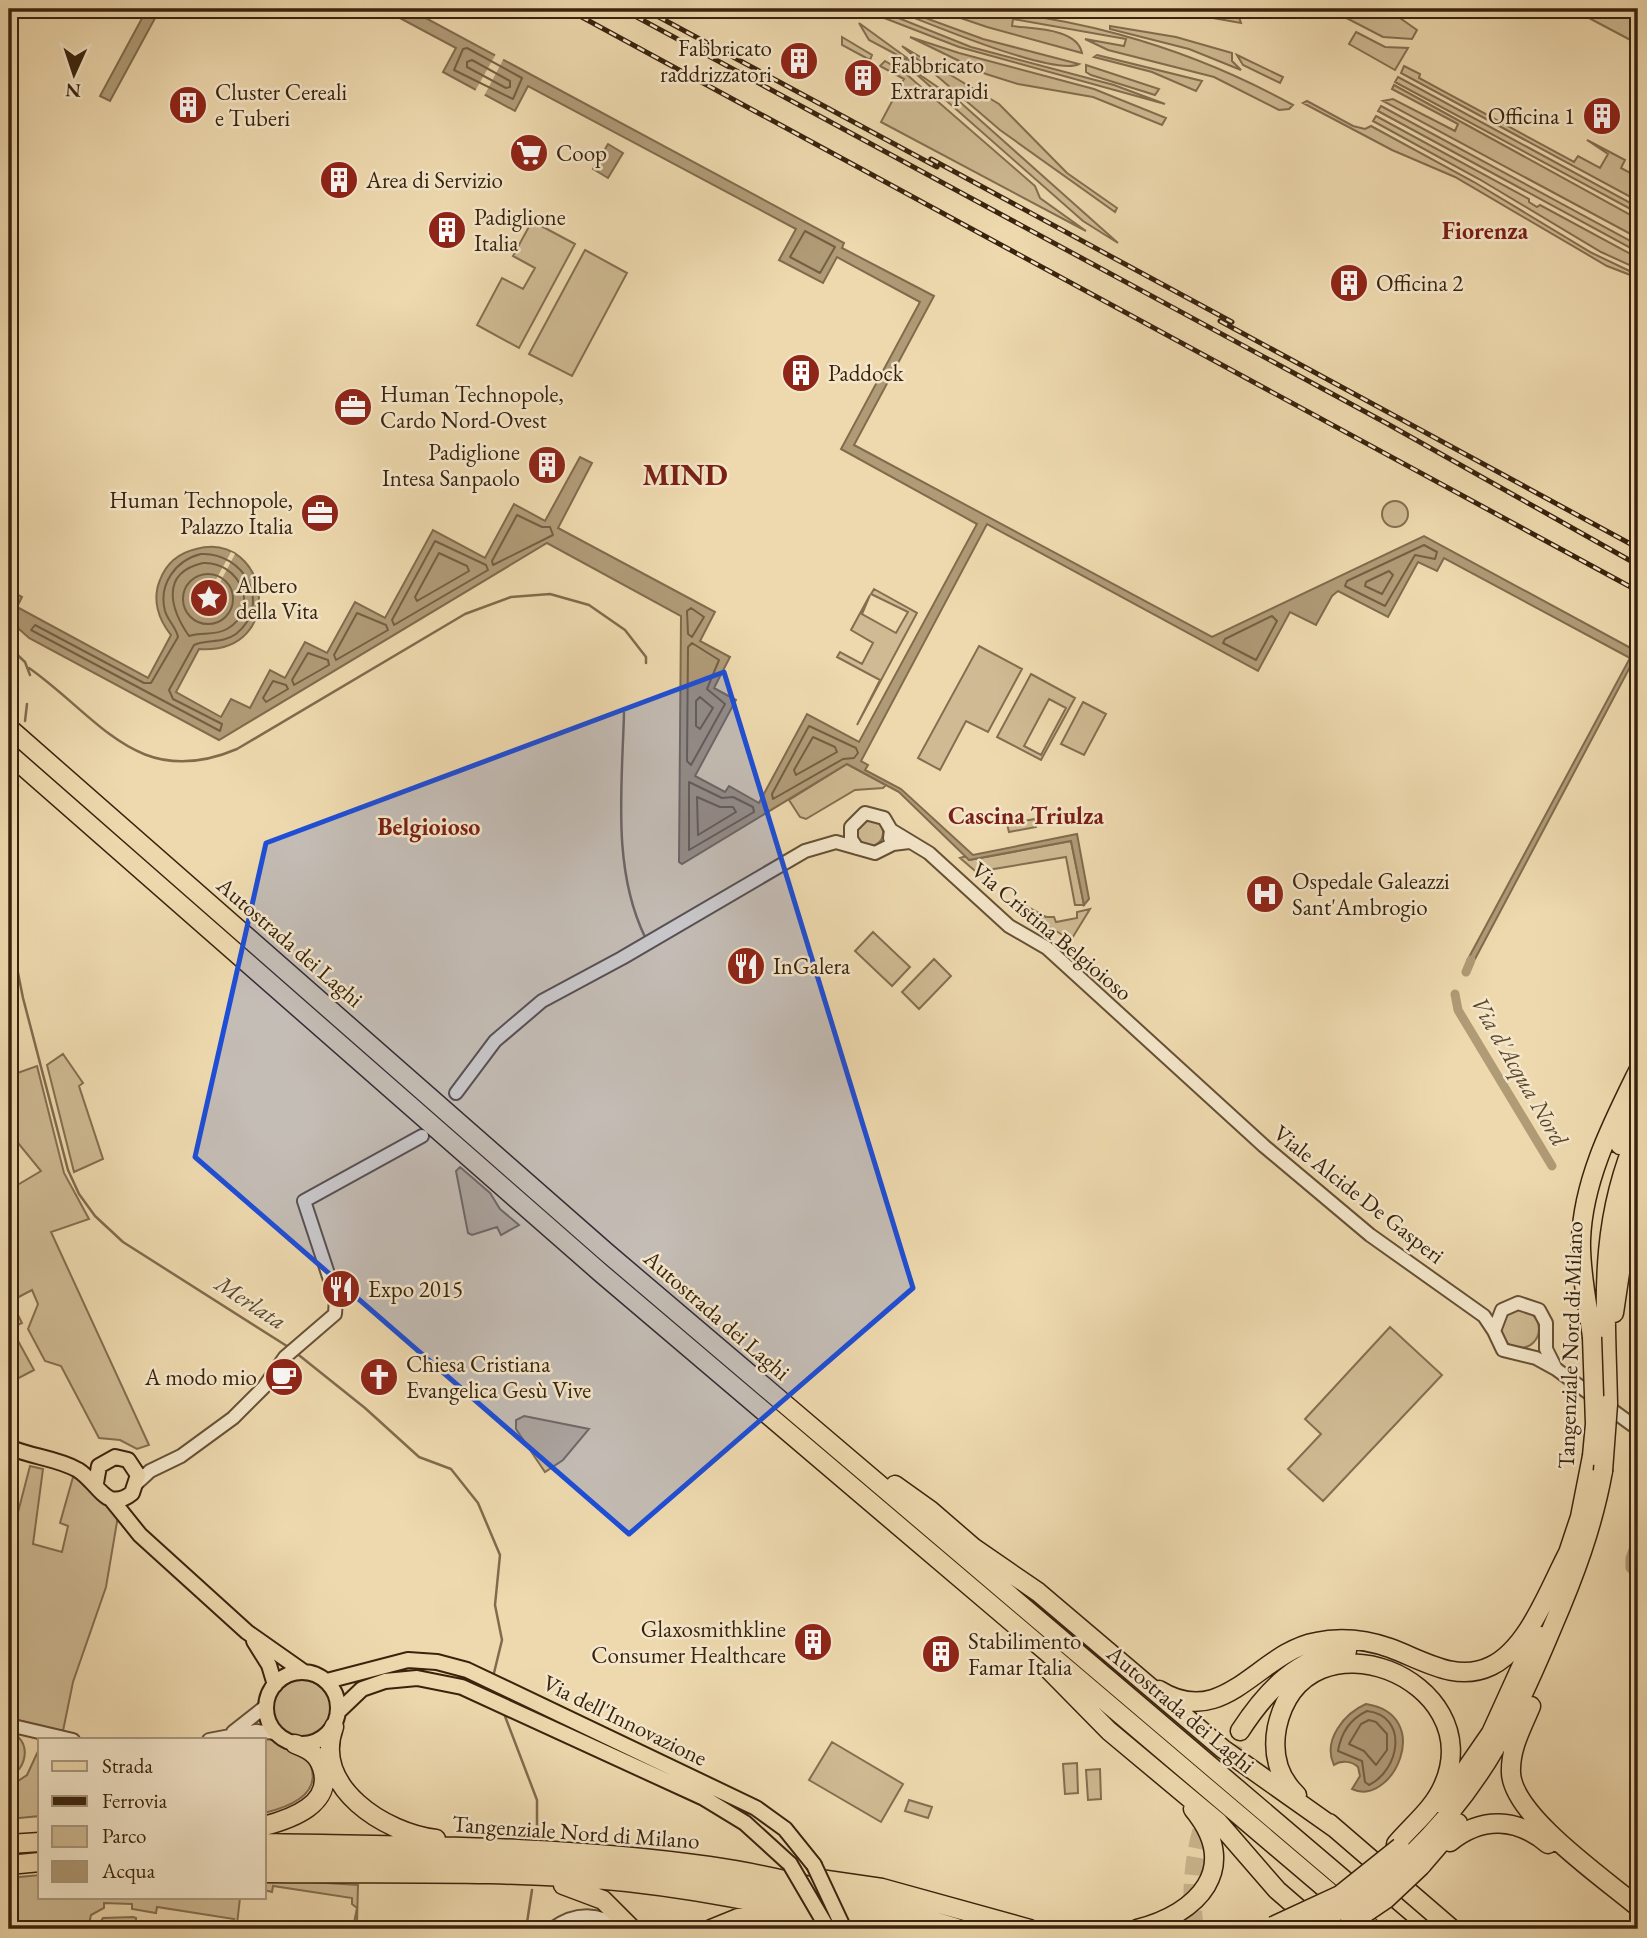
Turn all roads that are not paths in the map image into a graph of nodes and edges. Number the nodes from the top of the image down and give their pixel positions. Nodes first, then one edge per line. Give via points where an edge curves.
1 (9, 713) edge
2 (9, 728) edge
3 (9, 754) edge
4 (9, 767) edge
5 (89, 824) junction
6 (850, 827) junction
7 (891, 830) junction
8 (910, 842) junction
9 (828, 843) junction
10 (885, 847) junction
11 (857, 848) junction
12 (173, 872) junction
13 (1638, 1071) edge
14 (456, 1093) dead end
15 (1638, 1106) edge
16 (1226, 1113) joint
17 (1638, 1133) edge
18 (422, 1136) dead end
19 (1638, 1182) edge
20 (1468, 1306) junction
21 (1502, 1310) junction
22 (1494, 1332) junction
23 (1546, 1337) junction
24 (1592, 1337) junction
25 (1523, 1356) junction
26 (1556, 1369) junction
27 (1608, 1404) junction
28 (1638, 1429) edge
29 (814, 1430) junction
30 (9, 1447) edge
31 (131, 1463) junction
32 (100, 1465) junction
33 (157, 1466) junction
34 (75, 1468) junction
35 (96, 1483) junction
36 (135, 1488) junction
37 (111, 1499) junction
38 (127, 1517) junction
39 (1570, 1549) junction
40 (1553, 1611) junction
41 (1004, 1616) junction
42 (247, 1632) junction
43 (1113, 1655) junction
44 (1426, 1664) junction
45 (304, 1672) junction
46 (1541, 1678) junction
47 (327, 1681) junction
48 (275, 1685) junction
49 (266, 1706) junction
50 (336, 1719) junction
51 (9, 1725) edge
52 (1240, 1731) tunnel mouth
53 (276, 1733) junction
54 (230, 1734) junction
55 (65, 1738) edge
56 (216, 1738) edge
57 (295, 1744) junction
58 (1139, 1755) junction
59 (266, 1825) edge
60 (1336, 1829) junction
61 (38, 1842) edge
62 (266, 1843) edge
63 (9, 1844) edge
64 (533, 1850) junction
65 (1411, 1856) junction
66 (266, 1860) edge
67 (661, 1860) junction
68 (38, 1862) edge
69 (9, 1865) edge
70 (38, 1870) edge
71 (9, 1872) edge
72 (266, 1873) edge
73 (427, 1875) junction
74 (1638, 1907) edge
75 (1638, 1921) edge
76 (1268, 1928) edge
77 (1343, 1928) edge
78 (552, 1929) edge
79 (621, 1929) edge
80 (632, 1929) edge
81 (711, 1929) edge
82 (828, 1929) edge
83 (844, 1929) edge
84 (853, 1929) edge
85 (867, 1929) edge
86 (913, 1929) edge
87 (960, 1929) edge
88 (1030, 1929) edge
89 (1137, 1929) edge
90 (1303, 1929) edge
91 (1322, 1929) edge
92 (1373, 1929) edge
93 (1402, 1929) edge
94 (1452, 1929) edge

1 - 12 highway via 109,800
2 - 12 highway, Autostrada dei Laghi
3 - 5 highway, Autostrada dei Laghi
4 - 5 highway
5 - 41 highway, Autostrada dei Laghi via 591,1264
6 - 7 street via 858,816 872,812 884,818
6 - 9 street
6 - 11 street
7 - 8 street, Via Cristina Belgioioso
7 - 10 street
8 - 10 street
8 - 16 street, Via Cristina Belgioioso via 929,853 991,912 1047,948
9 - 11 street
9 - 14 street via 805,851 542,1002 512,1024
10 - 11 street via 868,853
12 - 29 highway, Autostrada dei Laghi
13 - 24 highway via 1605,1139 1582,1227
15 - 24 highway, Tangenziale Nord di Milano via 1613,1163 1601,1208 1594,1257
16 - 20 street, Viale Alcide De Gasperi via 1370,1235
17 - 27 highway, Tangenziale Nord di Milano via 1619,1184 1606,1250
18 - 33 street via 304,1201 336,1298 331,1320 285,1357 233,1418 181,1456
19 - 27 highway via 1618,1279
20 - 21 street, Viale Alcide De Gasperi
20 - 22 street, Viale Alcide De Gasperi via 1488,1320
21 - 22 street
21 - 23 street via 1517,1303 1533,1306 1544,1316
22 - 25 street via 1503,1350
23 - 25 street via 1537,1350
23 - 26 street via 1548,1356
24 - 39 highway, Tangenziale Nord di Milano, bridge via 1592,1455
25 - 26 street
26 - 28 street
27 - 40 highway, Tangenziale Nord di Milano, bridge via 1604,1471 1592,1524
29 - 43 highway via 930,1510
29 - 93 highway, Autostrada dei Laghi
30 - 34 main road
31 - 32 main road via 115,1457
31 - 33 street
31 - 36 main road via 136,1470
32 - 34 main road
32 - 35 main road
33 - 36 street
34 - 35 main road
35 - 37 main road
36 - 37 main road via 122,1499
36 - 38 main road
37 - 38 main road
38 - 42 main road via 140,1535
39 - 40 highway
39 - 44 highway via 1528,1632 1510,1654 1471,1672
40 - 46 highway
40 - 65 highway, Tangenziale Nord di Milano via 1521,1702 1493,1756 1450,1815
41 - 58 highway via 1047,1669
41 - 92 highway, Autostrada dei Laghi
42 - 45 main road
42 - 48 main road via 269,1665
43 - 44 highway via 1163,1693 1193,1702 1228,1694 1283,1654 1318,1641 1377,1645
43 - 60 highway via 1223,1749
44 - 52 highway via 1362,1650 1319,1658 1282,1679 1257,1704
45 - 47 main road
45 - 48 main road via 288,1675
46 - 65 highway via 1485,1786
46 - 74 highway via 1513,1753 1517,1794 1536,1820
47 - 50 main road via 336,1695
47 - 83 main road, Via dell'Innovazione, bridge via 408,1660 467,1670 756,1808 785,1829 814,1865
48 - 49 main road
49 - 53 main road
49 - 54 street
50 - 57 main road via 317,1742
50 - 64 highway via 328,1749 337,1774 358,1804 381,1822 428,1838
50 - 82 main road, Via dell'Innovazione, bridge via 362,1689 385,1681 425,1679 462,1687 704,1798 745,1823 790,1864
51 - 55 street
53 - 54 street
53 - 57 main road
54 - 56 street
57 - 59 highway via 311,1751 320,1762 322,1793 299,1813
58 - 89 highway via 1201,1819 1212,1843 1213,1863 1205,1890 1189,1907
58 - 91 highway via 1218,1822 1277,1890
60 - 65 highway via 1284,1780 1276,1758 1277,1729 1289,1699 1308,1679 1344,1663 1376,1664 1402,1675 1426,1695 1443,1721 1450,1745 1448,1771
60 - 94 highway
61 - 63 highway
62 - 64 highway, Tangenziale Nord di Milano
64 - 67 highway, Tangenziale Nord di Milano
65 - 75 highway via 1450,1842 1467,1830 1513,1824 1543,1840
65 - 76 highway, Tangenziale Nord di Milano, bridge via 1374,1871 1319,1907
65 - 77 highway, bridge via 1401,1886
65 - 90 highway, Tangenziale Nord di Milano, bridge via 1353,1903
66 - 86 highway, Tangenziale Nord di Milano via 550,1864 662,1873 777,1893
67 - 87 highway, Tangenziale Nord di Milano via 800,1884
67 - 88 highway via 768,1870 882,1888
68 - 69 highway
70 - 71 highway
72 - 73 highway
73 - 80 highway via 569,1886 603,1900
73 - 85 highway via 551,1877 666,1887
78 - 79 street via 568,1919 589,1916
81 - 84 highway via 738,1918 765,1915

